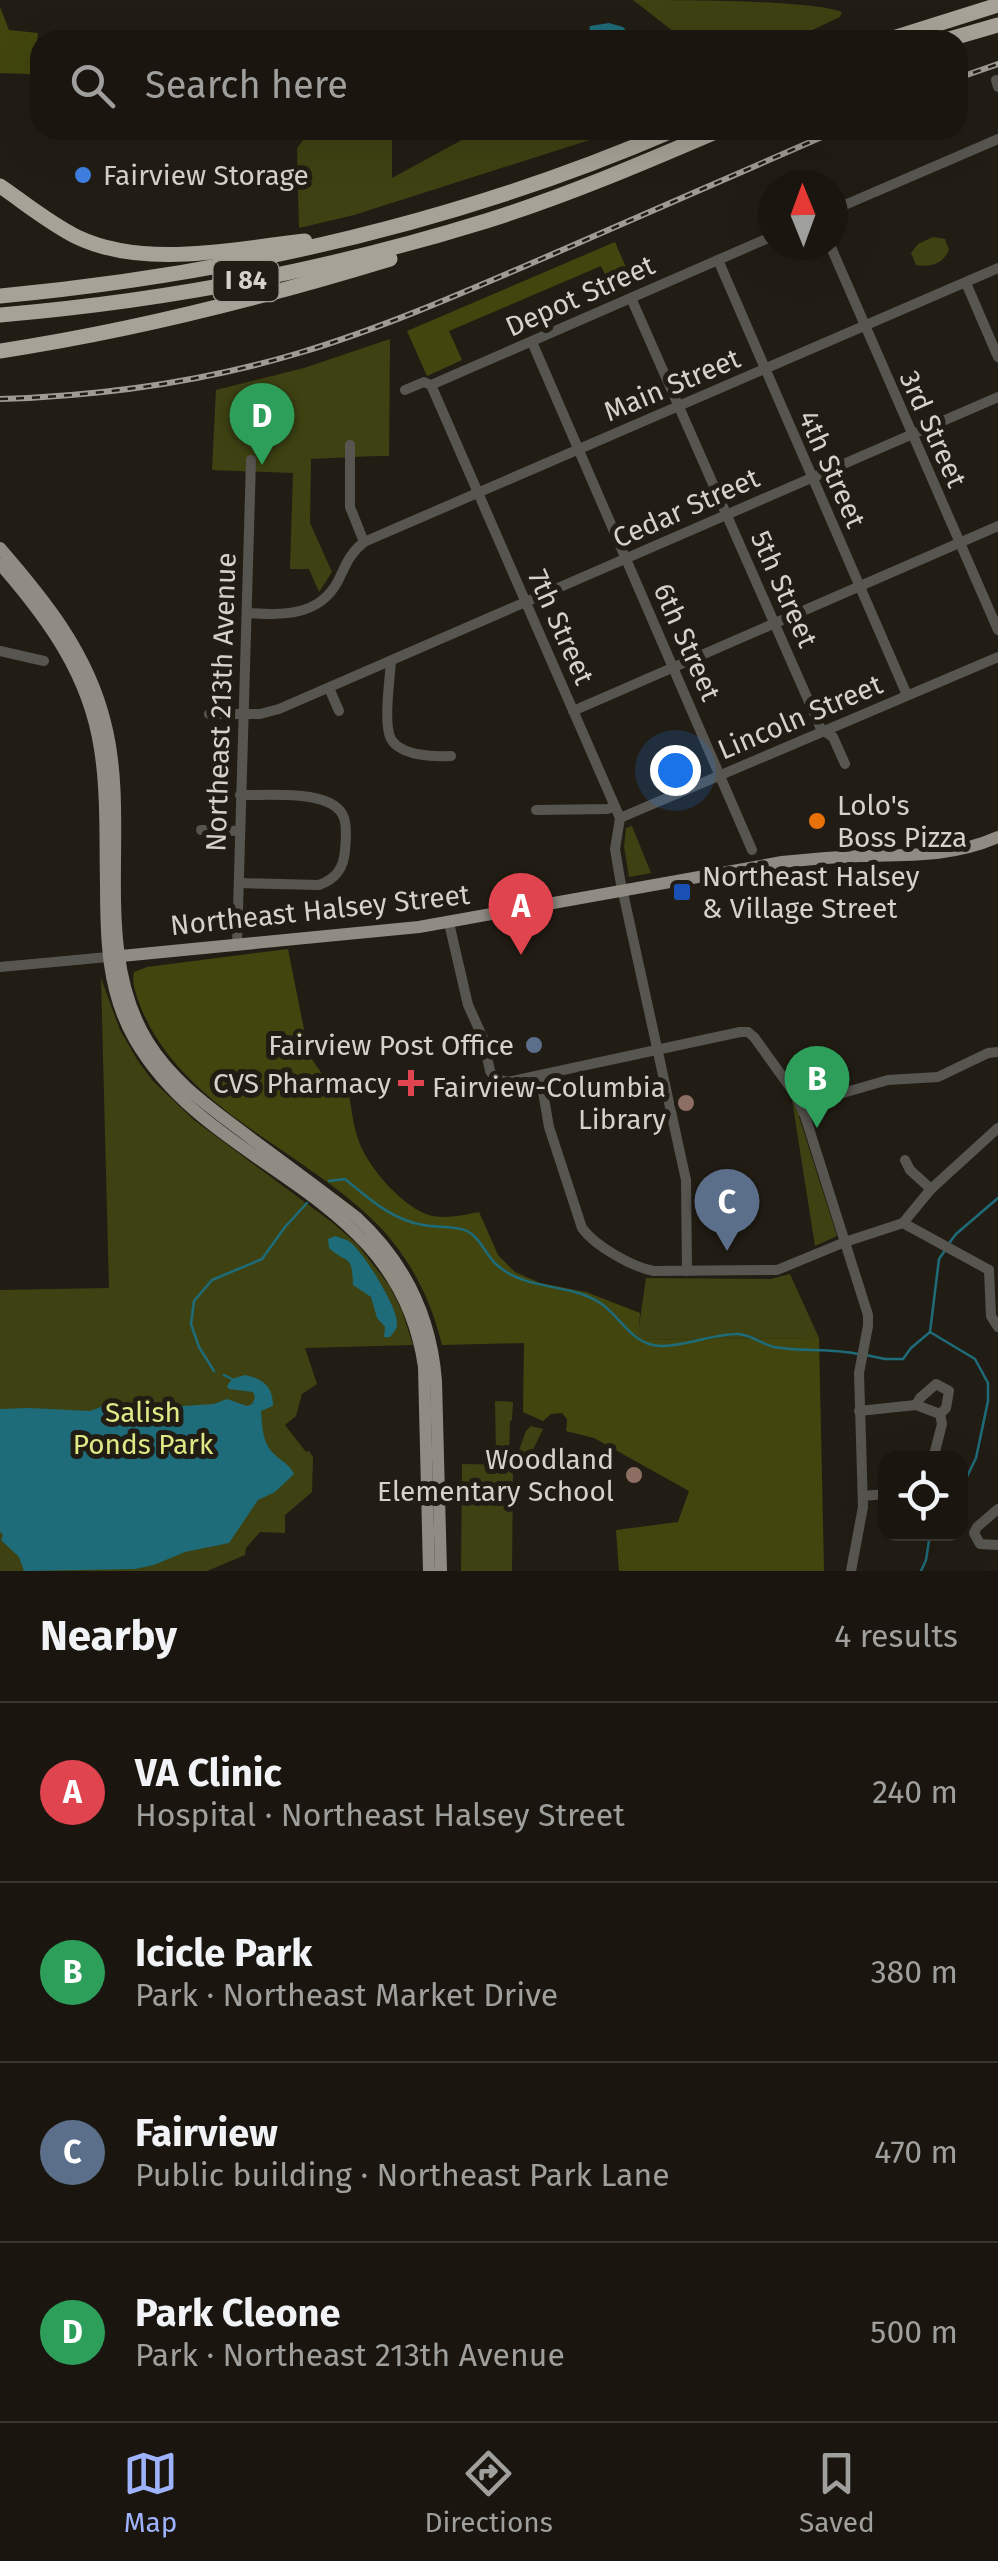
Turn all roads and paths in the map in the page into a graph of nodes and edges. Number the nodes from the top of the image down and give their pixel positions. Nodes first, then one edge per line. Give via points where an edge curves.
1 (998, 5) edge
2 (998, 25) edge
3 (919, 30) edge
4 (968, 34) edge
5 (998, 138) edge
6 (649, 140) edge
7 (696, 140) edge
8 (0, 186) edge
9 (848, 203) edge
10 (488, 221) junction
11 (384, 231) junction
12 (758, 243) edge
13 (718, 260) junction
14 (837, 260) edge
15 (998, 268) edge
16 (966, 282) junction
17 (0, 296) edge
18 (632, 298) junction
19 (0, 314) edge
20 (866, 326) junction
21 (532, 342) junction
22 (0, 351) edge
23 (998, 356) edge
24 (764, 370) junction
25 (431, 385) junction
26 (405, 390) dead end
27 (998, 397) edge
28 (678, 408) junction
29 (911, 434) junction
30 (350, 445) dead end
31 (580, 450) junction
32 (251, 460) dead end
33 (811, 477) junction
34 (478, 494) junction
35 (726, 515) junction
36 (998, 526) edge
37 (364, 542) junction
38 (959, 543) junction
39 (0, 548) edge
40 (626, 558) junction
41 (0, 564) edge
42 (859, 586) junction
43 (526, 603) junction
44 (247, 613) junction
45 (774, 624) junction
46 (998, 630) edge
47 (0, 651) edge
48 (998, 657) edge
49 (392, 660) junction
50 (44, 661) dead end
51 (674, 667) junction
52 (328, 688) junction
53 (907, 696) junction
54 (339, 710) dead end
55 (573, 711) junction
56 (209, 714) dead end
57 (243, 715) junction
58 (826, 732) junction
59 (450, 756) dead end
60 (845, 764) dead end
61 (722, 776) junction
62 (240, 794) junction
63 (614, 806) junction
64 (536, 810) dead end
65 (620, 818) junction
66 (200, 830) dead end
67 (239, 831) junction
68 (998, 837) edge
69 (752, 850) dead end
70 (239, 883) junction
71 (622, 891) junction
72 (449, 922) junction
73 (237, 945) junction
74 (114, 957) junction
75 (0, 967) edge
76 (657, 1049) junction
77 (998, 1052) edge
78 (540, 1075) junction
79 (802, 1105) junction
80 (998, 1128) edge
81 (905, 1160) dead end
82 (931, 1189) junction
83 (903, 1223) junction
84 (845, 1242) junction
85 (993, 1266) edge
86 (687, 1271) junction
87 (998, 1327) edge
88 (916, 1405) junction
89 (859, 1411) junction
90 (940, 1414) junction
91 (935, 1451) edge
92 (878, 1495) edge
93 (863, 1496) junction
94 (998, 1509) edge
95 (998, 1545) edge
96 (429, 1571) edge
97 (441, 1571) edge
98 (851, 1571) edge

1 - 3 highway
2 - 4 highway
5 - 9 street
6 - 11 highway, I 84 via 550,180
7 - 10 highway, I 84
8 - 11 highway via 78,237 134,253
10 - 19 highway, I 84 via 272,276
10 - 22 highway via 427,248 268,294
11 - 17 highway, I 84 via 223,266
12 - 13 street, Depot Street
13 - 18 street, Depot Street
13 - 24 street, 4th Street
14 - 20 street, 3rd Street
15 - 16 street, Main Street
16 - 20 street, Main Street
16 - 23 street
18 - 21 street, Depot Street
18 - 28 street, 5th Street
20 - 24 street, Main Street
20 - 29 street, 3rd Street
21 - 25 street, Depot Street
21 - 31 street, 6th Street
24 - 28 street, Main Street
24 - 33 street, 4th Street
25 - 26 street, Depot Street
25 - 34 street, 7th Street
27 - 29 street, Cedar Street
28 - 31 street, Main Street
28 - 35 street, 5th Street
29 - 33 street, Cedar Street
29 - 38 street, 3rd Street
30 - 37 street via 350,507
31 - 34 street, Main Street
31 - 40 street, 6th Street
32 - 44 street, Northeast 213th Avenue
33 - 35 street, Cedar Street
33 - 42 street, 4th Street
34 - 37 street, Main Street
34 - 43 street, 7th Street
35 - 40 street, Cedar Street
35 - 45 street, 5th Street
36 - 38 street
37 - 44 street via 314,607
38 - 42 street
38 - 46 street, 3rd Street
39 - 74 main road via 72,640 105,721 115,796
40 - 43 street, Cedar Street
40 - 51 street, 6th Street
41 - 74 main road via 61,642 94,719
42 - 45 street
42 - 53 street, 4th Street
43 - 49 street, Cedar Street
43 - 55 street, 7th Street
44 - 57 street, Northeast 213th Avenue
45 - 51 street
45 - 58 street, 5th Street
47 - 50 street
48 - 53 street, Lincoln Street
49 - 52 street, Cedar Street
49 - 59 street via 391,739 408,750
51 - 55 street
51 - 61 street, 6th Street
52 - 54 street
52 - 57 street, Cedar Street
53 - 58 street, Lincoln Street
55 - 63 street, 7th Street
56 - 57 street, Cedar Street
57 - 62 street, Northeast 213th Avenue
58 - 60 street, 5th Street
58 - 61 street, Lincoln Street
61 - 65 street, Lincoln Street
61 - 69 street, 6th Street
62 - 67 street, Northeast 213th Avenue
62 - 70 street via 324,798 343,815 345,844 344,864 327,882
63 - 64 street
63 - 65 street, 7th Street
65 - 71 street, 7th Street via 615,849
66 - 67 street
67 - 70 street, Northeast 213th Avenue
68 - 71 main road, Northeast Halsey Street via 945,853 782,862
70 - 73 street, Northeast 213th Avenue
71 - 72 main road, Northeast Halsey Street
71 - 76 street, 7th Street
72 - 73 main road, Northeast Halsey Street
72 - 78 street via 490,1071 507,1082
73 - 74 main road, Northeast Halsey Street
74 - 75 street, Northeast Halsey Street
74 - 96 main road via 110,973 122,1014 160,1077 346,1223 404,1297 424,1367
74 - 97 main road via 145,1037 171,1074 356,1217 384,1244 412,1288 435,1368
76 - 78 street
76 - 79 street via 748,1032
76 - 86 street, 7th Street via 686,1180
77 - 79 street via 938,1077 888,1080
78 - 86 street via 549,1127 582,1228 641,1268
79 - 84 street
80 - 82 street
81 - 82 street
82 - 83 street
83 - 84 street
83 - 85 street
84 - 86 street via 777,1270
84 - 89 street via 868,1315
85 - 87 street via 991,1316
88 - 89 street
88 - 90 street
88 - 90 street via 932,1386 944,1387 950,1395
89 - 93 street
90 - 91 street
92 - 93 street
93 - 98 street
94 - 95 street via 974,1534 980,1544

